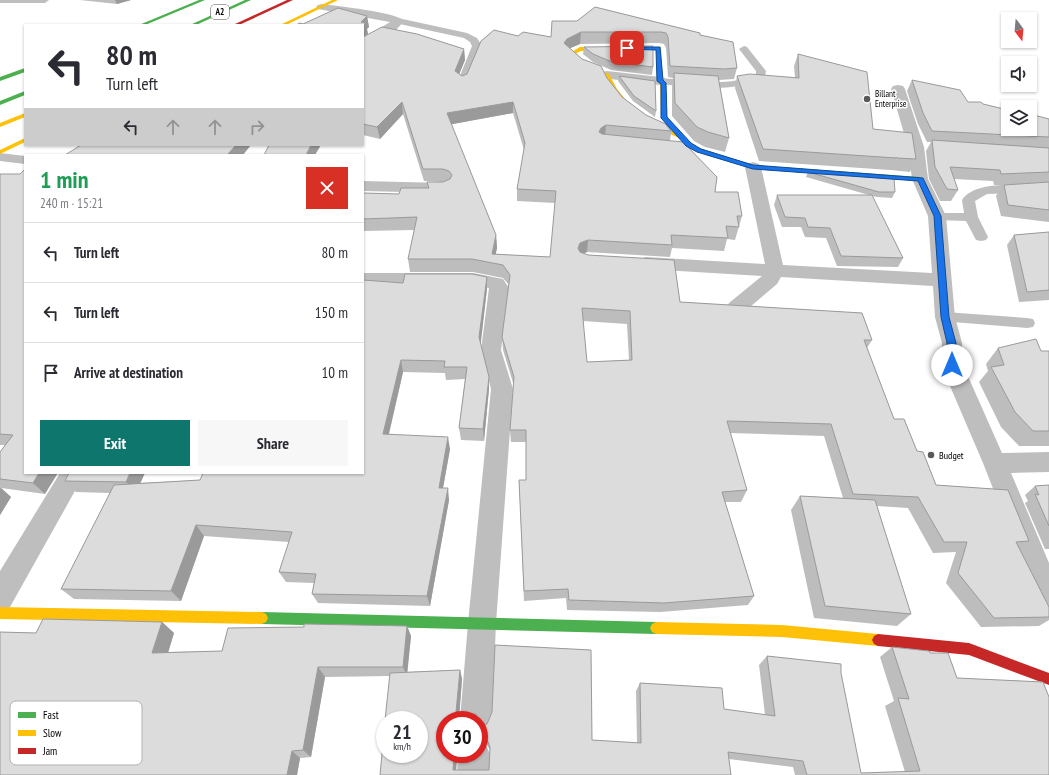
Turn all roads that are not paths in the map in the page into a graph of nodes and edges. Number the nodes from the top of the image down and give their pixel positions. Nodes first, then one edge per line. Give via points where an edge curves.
1 (0, 0) edge
2 (45, 0) edge
3 (203, 0) edge
4 (249, 0) edge
5 (290, 0) edge
6 (336, 5) edge
7 (322, 7) joint
8 (318, 19) edge
9 (398, 21) junction
10 (143, 24) edge
11 (194, 24) edge
12 (237, 24) edge
13 (284, 24) edge
14 (364, 43) edge
15 (744, 49) dead end
16 (24, 70) edge
17 (607, 75) junction
18 (0, 79) edge
19 (660, 81) junction
20 (462, 83) edge
21 (898, 89) dead end
22 (24, 93) edge
23 (0, 103) edge
24 (24, 115) edge
25 (0, 125) edge
26 (683, 138) junction
27 (24, 140) edge
28 (675, 148) edge
29 (699, 151) junction
30 (0, 152) edge
31 (0, 157) edge
32 (24, 160) edge
33 (753, 167) junction
34 (920, 179) junction
35 (364, 186) edge
36 (444, 188) edge
37 (1035, 189) edge
38 (937, 216) junction
39 (971, 217) junction
40 (981, 237) dead end
41 (626, 262) edge
42 (775, 270) junction
43 (364, 279) edge
44 (943, 280) junction
45 (736, 308) edge
46 (945, 317) junction
47 (1027, 323) dead end
48 (1049, 462) edge
49 (995, 463) junction
50 (72, 474) edge
51 (4, 584) edge
52 (1049, 596) edge
53 (0, 613) edge
54 (482, 623) junction
55 (1049, 679) edge
56 (477, 711) edge
57 (474, 763) edge
58 (473, 775) edge

1 - 2 lane
3 - 10 main road
4 - 11 main road, A2
5 - 12 main road, A2
6 - 7 street
6 - 8 lane
6 - 9 street
7 - 13 main road
9 - 14 street
9 - 20 lane via 467,36 474,40 477,46
15 - 19 lane via 761,71 761,75 756,79 746,82 701,84
16 - 18 main road
17 - 19 street
17 - 19 main road via 587,66 571,54 580,49 659,48
17 - 26 main road via 627,105 650,123
19 - 26 main road via 663,83 664,118
21 - 34 street via 920,147
22 - 23 main road
24 - 25 main road
26 - 29 main road
27 - 30 main road
28 - 29 lane
29 - 33 main road
31 - 32 lane
33 - 34 main road
33 - 42 street
34 - 38 street
35 - 36 street
37 - 39 lane via 973,194 968,200
38 - 39 lane
38 - 44 street
39 - 40 lane
41 - 42 street
42 - 44 street
42 - 45 street via 770,280
43 - 54 street via 473,279 496,283 499,288 491,350 502,389
44 - 46 street
46 - 47 lane
46 - 49 street via 952,343 952,365
48 - 49 street
49 - 52 street
50 - 51 street
53 - 54 main road
54 - 55 main road via 782,631 961,648
54 - 56 street
57 - 58 street

